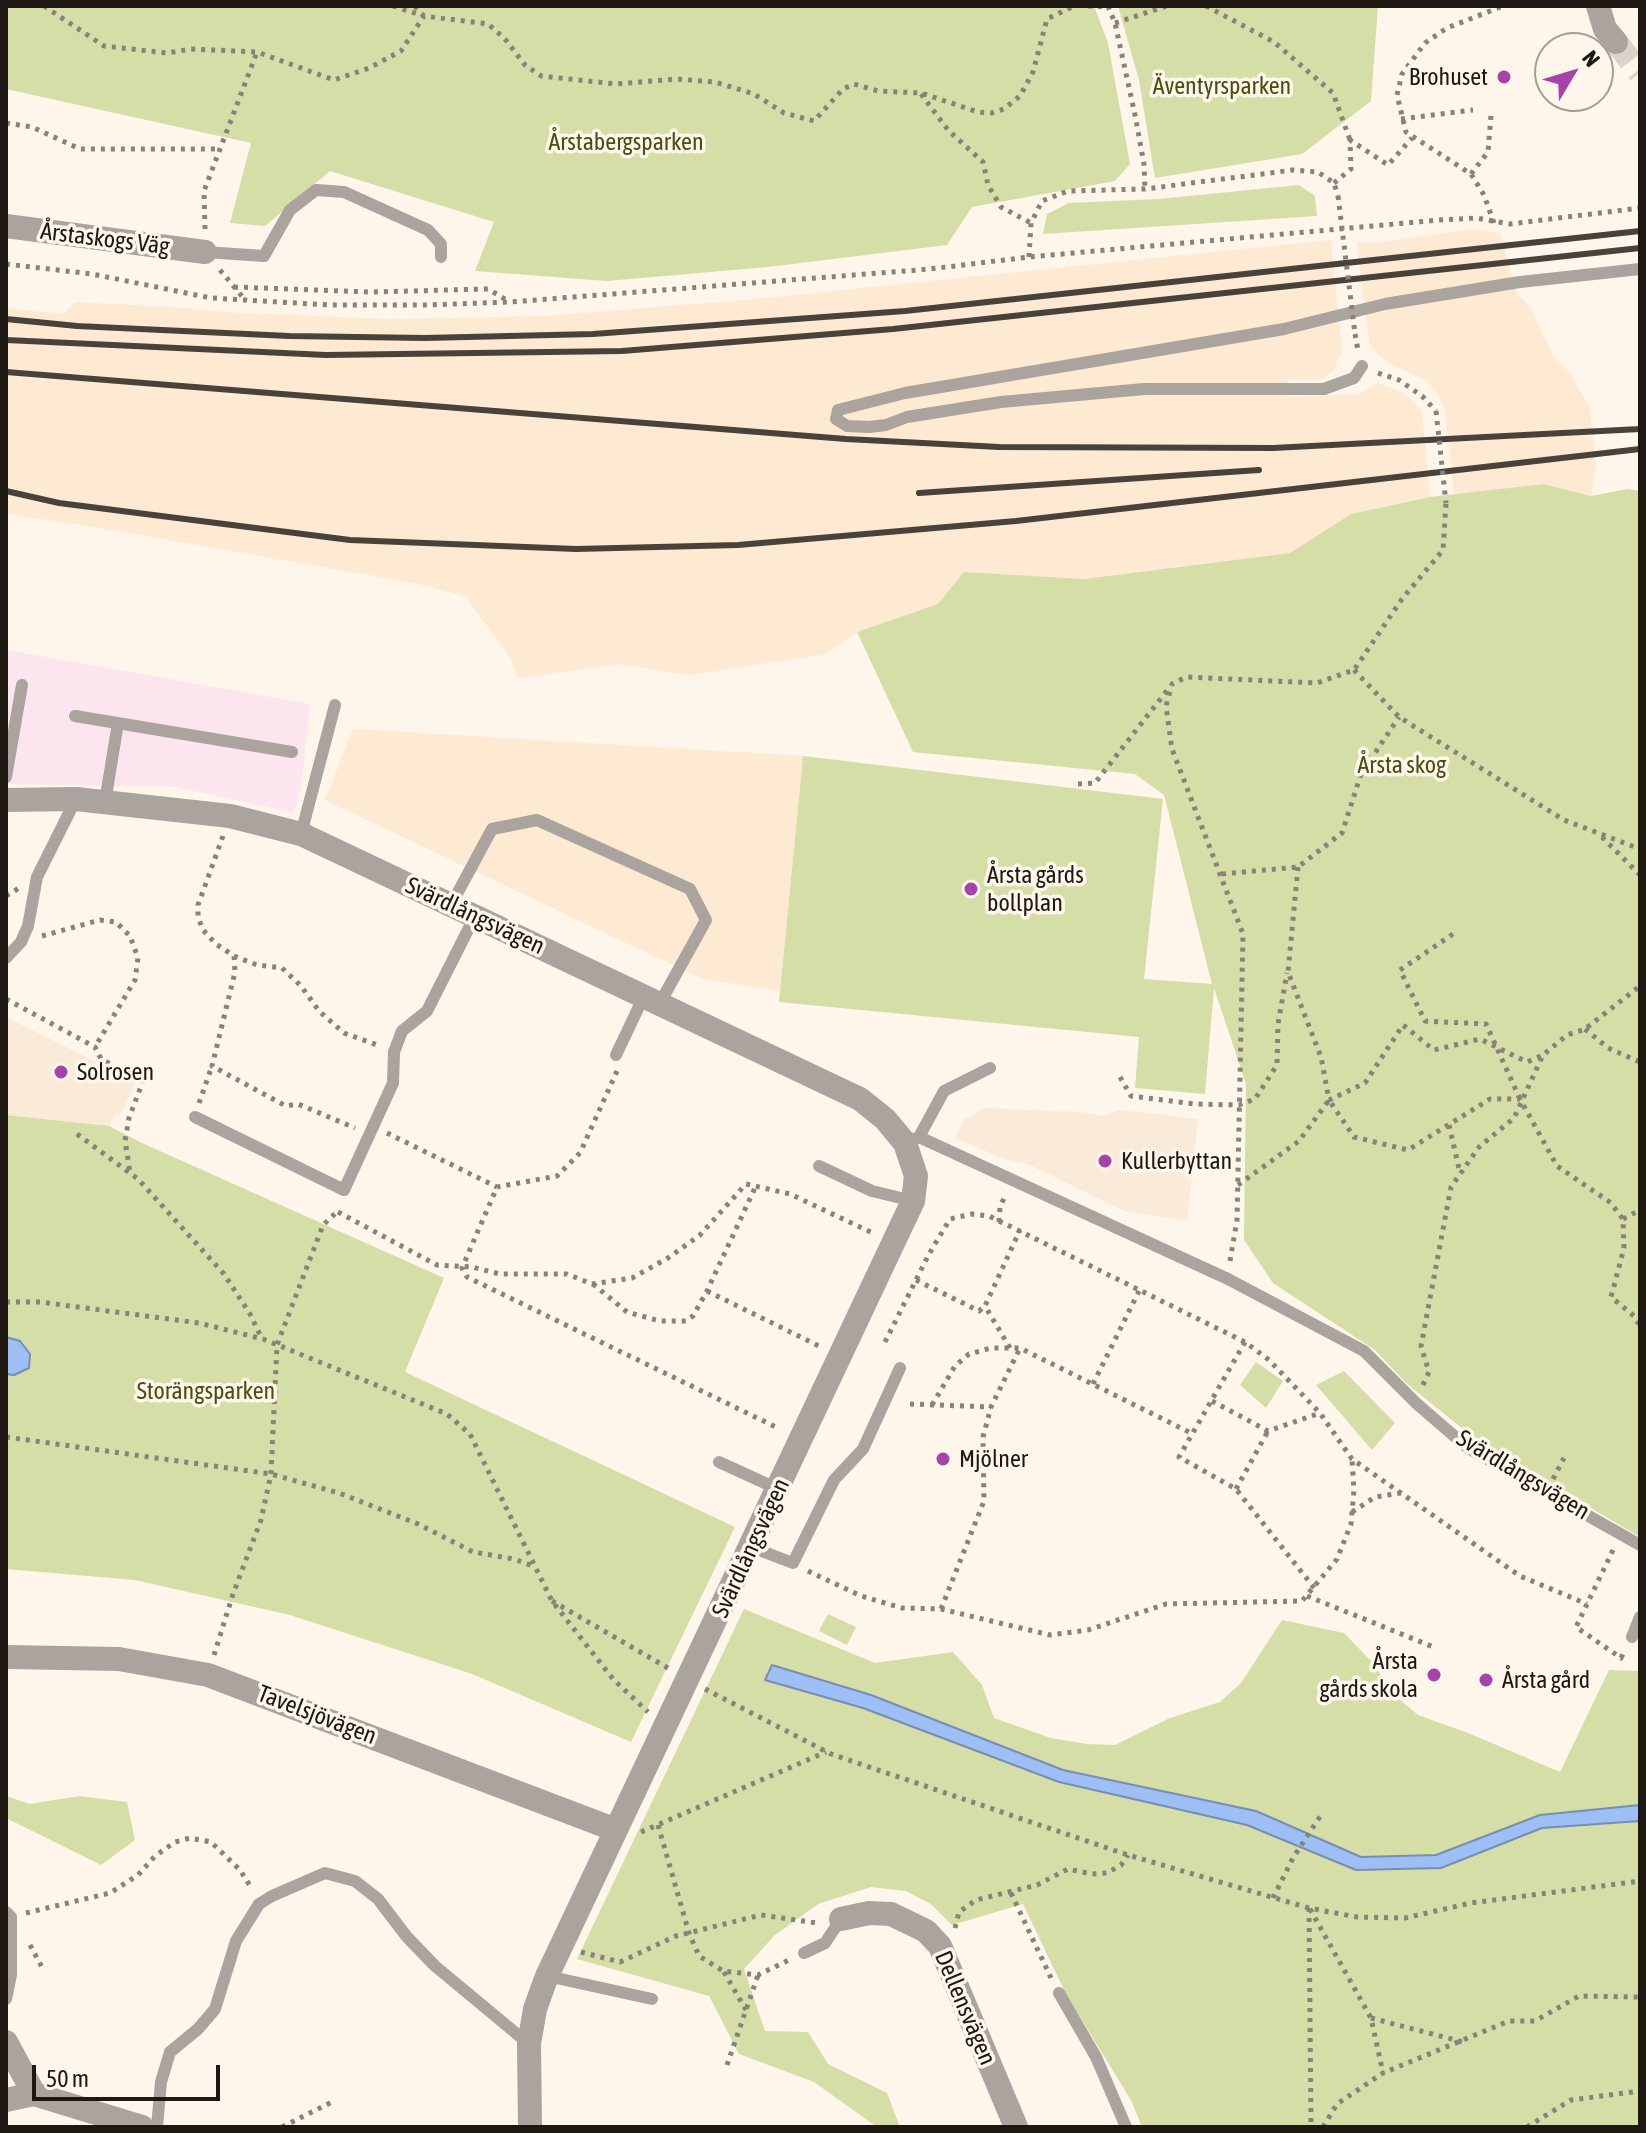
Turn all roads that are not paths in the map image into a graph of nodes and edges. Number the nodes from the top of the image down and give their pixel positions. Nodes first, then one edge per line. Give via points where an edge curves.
1 (1598, 6) edge
2 (1616, 42) tunnel mouth
3 (6, 226) edge
4 (205, 252) joint
5 (441, 257) dead end
6 (1640, 269) edge
7 (1362, 366) road end
8 (22, 685) dead end
9 (335, 705) dead end
10 (75, 716) dead end
11 (118, 723) junction
12 (292, 752) dead end
13 (6, 777) edge
14 (76, 799) junction
15 (6, 800) edge
16 (105, 802) junction
17 (301, 834) junction
18 (451, 905) junction
19 (475, 916) junction
20 (6, 958) edge
21 (652, 999) junction
22 (616, 1055) road end
23 (990, 1068) dead end
24 (195, 1117) road end
25 (912, 1140) junction
26 (819, 1166) dead end
27 (913, 1201) junction
28 (900, 1368) dead end
29 (719, 1462) dead end
30 (779, 1489) junction
31 (1640, 1545) edge
32 (751, 1547) junction
33 (1640, 1617) edge
34 (1632, 1637) road end
35 (6, 1657) edge
36 (616, 1830) junction
37 (8, 1914) edge
38 (841, 1919) joint
39 (804, 1953) road end
40 (547, 1976) junction
41 (1059, 1993) road end
42 (6, 1999) edge
43 (652, 1999) dead end
44 (6, 2042) edge
45 (529, 2044) junction
46 (34, 2094) junction
47 (6, 2100) edge
48 (142, 2127) edge
49 (157, 2127) edge
50 (530, 2127) edge
51 (1016, 2127) edge
52 (1126, 2127) edge

1 - 2 street via 1605,29
3 - 4 street, Årstaskogs Väg
4 - 5 lane via 264,256 290,210 316,190 344,192 428,230 441,244
6 - 7 lane via 1385,304 1284,329 905,393 838,410 836,419 847,426 869,427 1001,402 1144,389 1324,389 1354,378
8 - 13 lane
9 - 17 lane
10 - 11 lane
11 - 12 lane
11 - 16 lane
14 - 15 street, Svärdlångsvägen
14 - 16 street, Svärdlångsvägen
14 - 20 lane via 37,877 21,942
16 - 17 street, Svärdlångsvägen via 230,816
17 - 18 street, Svärdlångsvägen
18 - 19 street, Svärdlångsvägen
18 - 21 lane via 492,829 537,820 690,889 706,920
19 - 21 street, Svärdlångsvägen
19 - 24 lane via 427,1011 402,1031 394,1052 393,1083 344,1190
21 - 22 lane
21 - 25 street, Svärdlångsvägen via 860,1099
23 - 25 lane via 944,1091
25 - 27 street, Svärdlångsvägen
25 - 31 lane, Svärdlångsvägen via 1014,1180 1228,1279 1364,1351 1468,1448
26 - 27 lane via 872,1191
27 - 30 street, Svärdlångsvägen
28 - 32 lane via 863,1449 834,1480 793,1563
29 - 30 lane
30 - 32 street, Svärdlångsvägen
32 - 36 street, Svärdlångsvägen
33 - 34 lane
35 - 36 street, Tavelsjövägen via 119,1659 208,1675
36 - 40 street, Svärdlångsvägen
37 - 42 lane via 11,1975
38 - 39 lane via 825,1943
38 - 51 street, Dellensvägen via 891,1914 926,1931 940,1946
40 - 43 lane
40 - 45 street, Svärdlångsvägen
41 - 52 lane via 1096,2057
44 - 46 street
45 - 49 lane via 435,1966 378,1899 355,1881 325,1873 259,1904 236,1941 215,2009 170,2052
45 - 50 street, Svärdlångsvägen
46 - 47 street
46 - 48 street

